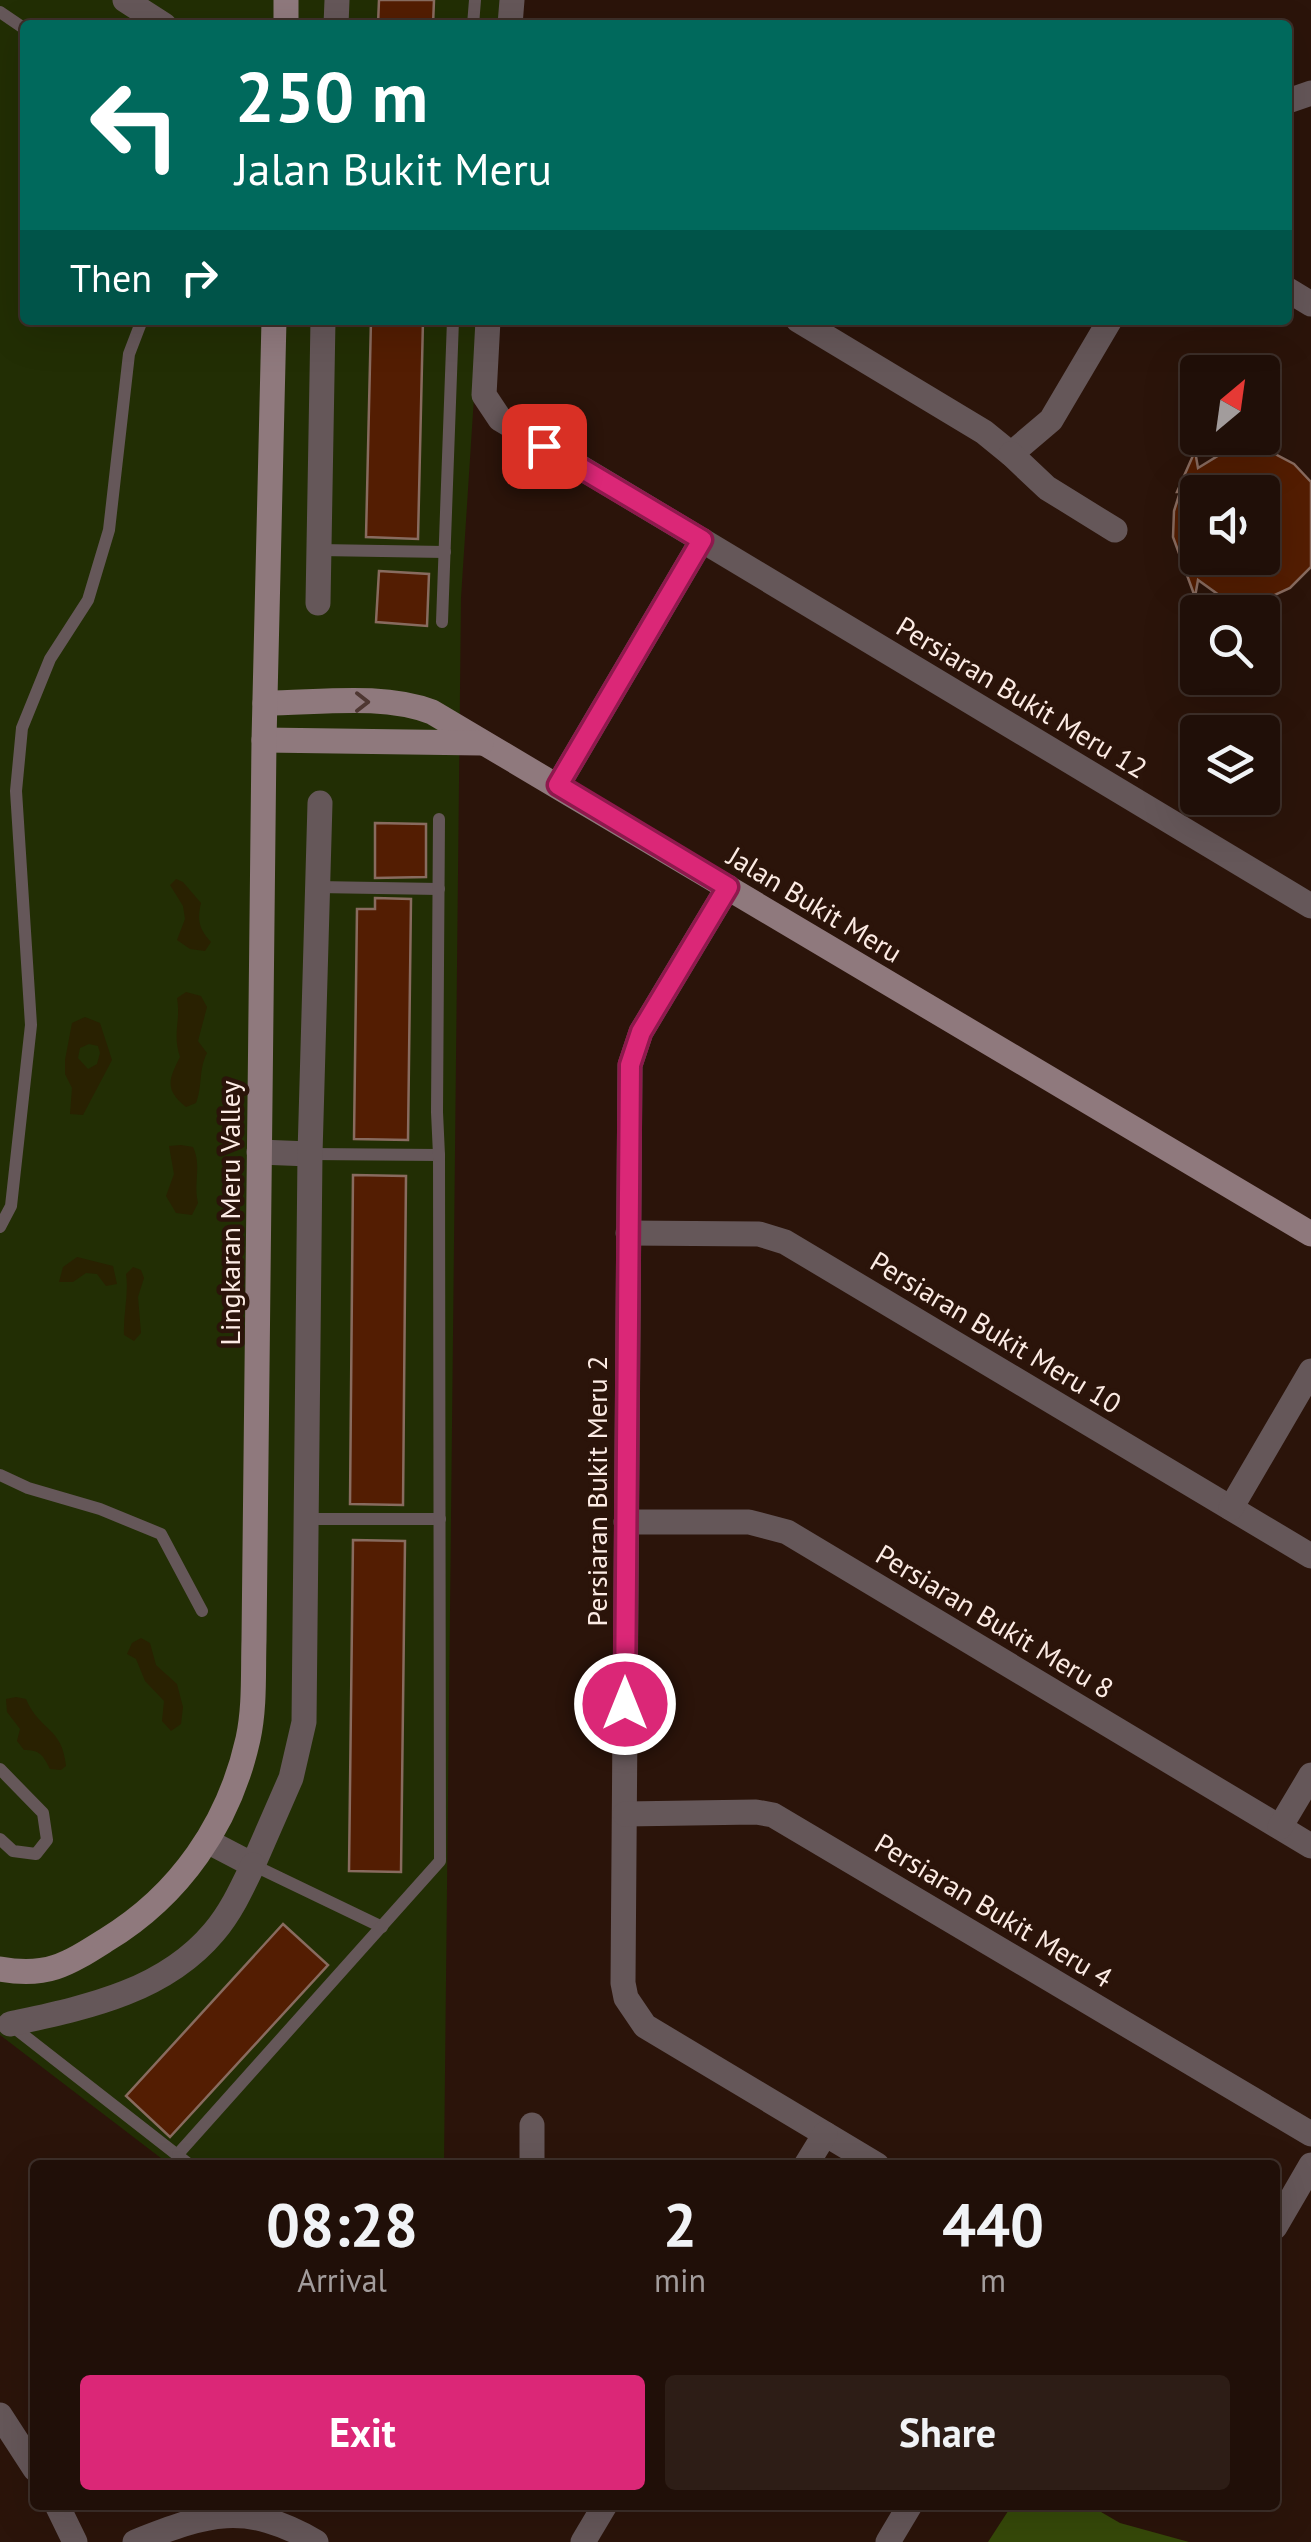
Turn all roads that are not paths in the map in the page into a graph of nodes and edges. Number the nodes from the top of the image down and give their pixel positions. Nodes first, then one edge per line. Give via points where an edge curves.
1 (125, 0) edge
2 (156, 20) edge
3 (140, 325) edge
4 (274, 325) edge
5 (323, 325) edge
6 (452, 325) edge
7 (488, 325) edge
8 (806, 325) edge
9 (1107, 325) edge
10 (1011, 454) junction
11 (1115, 530) dead end
12 (702, 540) junction
13 (319, 550) junction
14 (445, 552) junction
15 (318, 603) dead end
16 (442, 622) dead end
17 (265, 703) junction
18 (264, 740) junction
19 (486, 743) junction
20 (558, 785) junction
21 (320, 803) dead end
22 (439, 819) dead end
23 (317, 887) junction
24 (728, 887) junction
25 (439, 889) junction
26 (1311, 906) edge
27 (258, 1152) junction
28 (310, 1154) junction
29 (440, 1155) junction
30 (0, 1227) edge
31 (628, 1233) junction
32 (1311, 1234) edge
33 (1311, 1371) edge
34 (0, 1476) edge
35 (1231, 1508) junction
36 (305, 1519) junction
37 (440, 1520) junction
38 (626, 1522) junction
39 (1311, 1556) edge
40 (202, 1612) dead end
41 (0, 1768) edge
42 (1311, 1774) edge
43 (625, 1814) junction
44 (1280, 1827) junction
45 (0, 1839) edge
46 (207, 1841) junction
47 (1311, 1846) edge
48 (253, 1864) junction
49 (382, 1927) junction
50 (0, 1969) edge
51 (10, 2024) joint
52 (532, 2125) dead end
53 (825, 2134) junction
54 (1311, 2134) edge
55 (178, 2154) junction
56 (185, 2160) edge
57 (532, 2160) edge
58 (809, 2160) edge
59 (869, 2160) edge
60 (1311, 2165) edge
61 (1280, 2218) edge
62 (0, 2415) edge
63 (30, 2461) edge
64 (59, 2510) edge
65 (602, 2510) edge
66 (907, 2510) edge
67 (75, 2542) edge
68 (136, 2542) edge
69 (316, 2542) edge
70 (583, 2542) edge
71 (888, 2542) edge

1 - 2 street
3 - 30 lane via 129,354 108,530 88,600 50,659 22,728 16,791 31,1025 11,1206
4 - 17 street, Lingkaran Meru Valley
5 - 13 street
6 - 14 lane
7 - 12 street, Persiaran Bukit Meru 12 via 484,395 500,419
8 - 10 street
9 - 10 street via 1051,420
10 - 11 street via 1047,488
12 - 20 street
12 - 26 street, Persiaran Bukit Meru 12
13 - 14 lane
13 - 15 street
14 - 16 lane
17 - 18 street, Lingkaran Meru Valley
17 -> 19 street, Jalan Bukit Meru via 412,704
18 - 19 street
18 - 27 street, Lingkaran Meru Valley
19 - 20 street, Jalan Bukit Meru
20 - 24 street, Jalan Bukit Meru
21 - 23 street
22 - 25 lane
23 - 25 lane
23 - 28 street
24 - 31 street, Persiaran Bukit Meru 2 via 632,1052
24 - 32 street, Jalan Bukit Meru
25 - 29 lane
27 - 28 street
27 - 46 street, Lingkaran Meru Valley via 252,1705 241,1764
28 - 29 lane
28 - 36 street
29 - 37 lane
31 - 35 street, Persiaran Bukit Meru 10 via 759,1234 785,1242
31 - 38 street, Persiaran Bukit Meru 2
33 - 35 street
34 - 40 lane via 161,1534
35 - 39 street, Persiaran Bukit Meru 10
36 - 37 lane
36 - 48 street via 300,1752
37 - 49 lane via 440,1862
38 - 43 street, Persiaran Bukit Meru 2
38 - 44 street, Persiaran Bukit Meru 8 via 749,1522 787,1532
41 - 45 lane via 43,1813 47,1840 36,1854 13,1852
42 - 44 street
43 - 53 street, Persiaran Bukit Meru 2 via 623,1983 634,2013 659,2036
43 - 54 street, Persiaran Bukit Meru 4 via 773,1815
44 - 47 street, Persiaran Bukit Meru 8
46 - 48 street
46 - 50 street, Lingkaran Meru Valley via 176,1885 99,1945 48,1972
48 - 49 lane
48 - 51 street via 211,1936 151,1982
49 - 55 lane
51 - 55 lane
52 - 57 street
53 - 58 street
53 - 59 street, Persiaran Bukit Meru 2
55 - 56 lane
60 - 61 street
62 - 63 street
64 - 67 street
65 - 70 street
66 - 71 street
68 - 69 street via 178,2525 239,2514 264,2517

